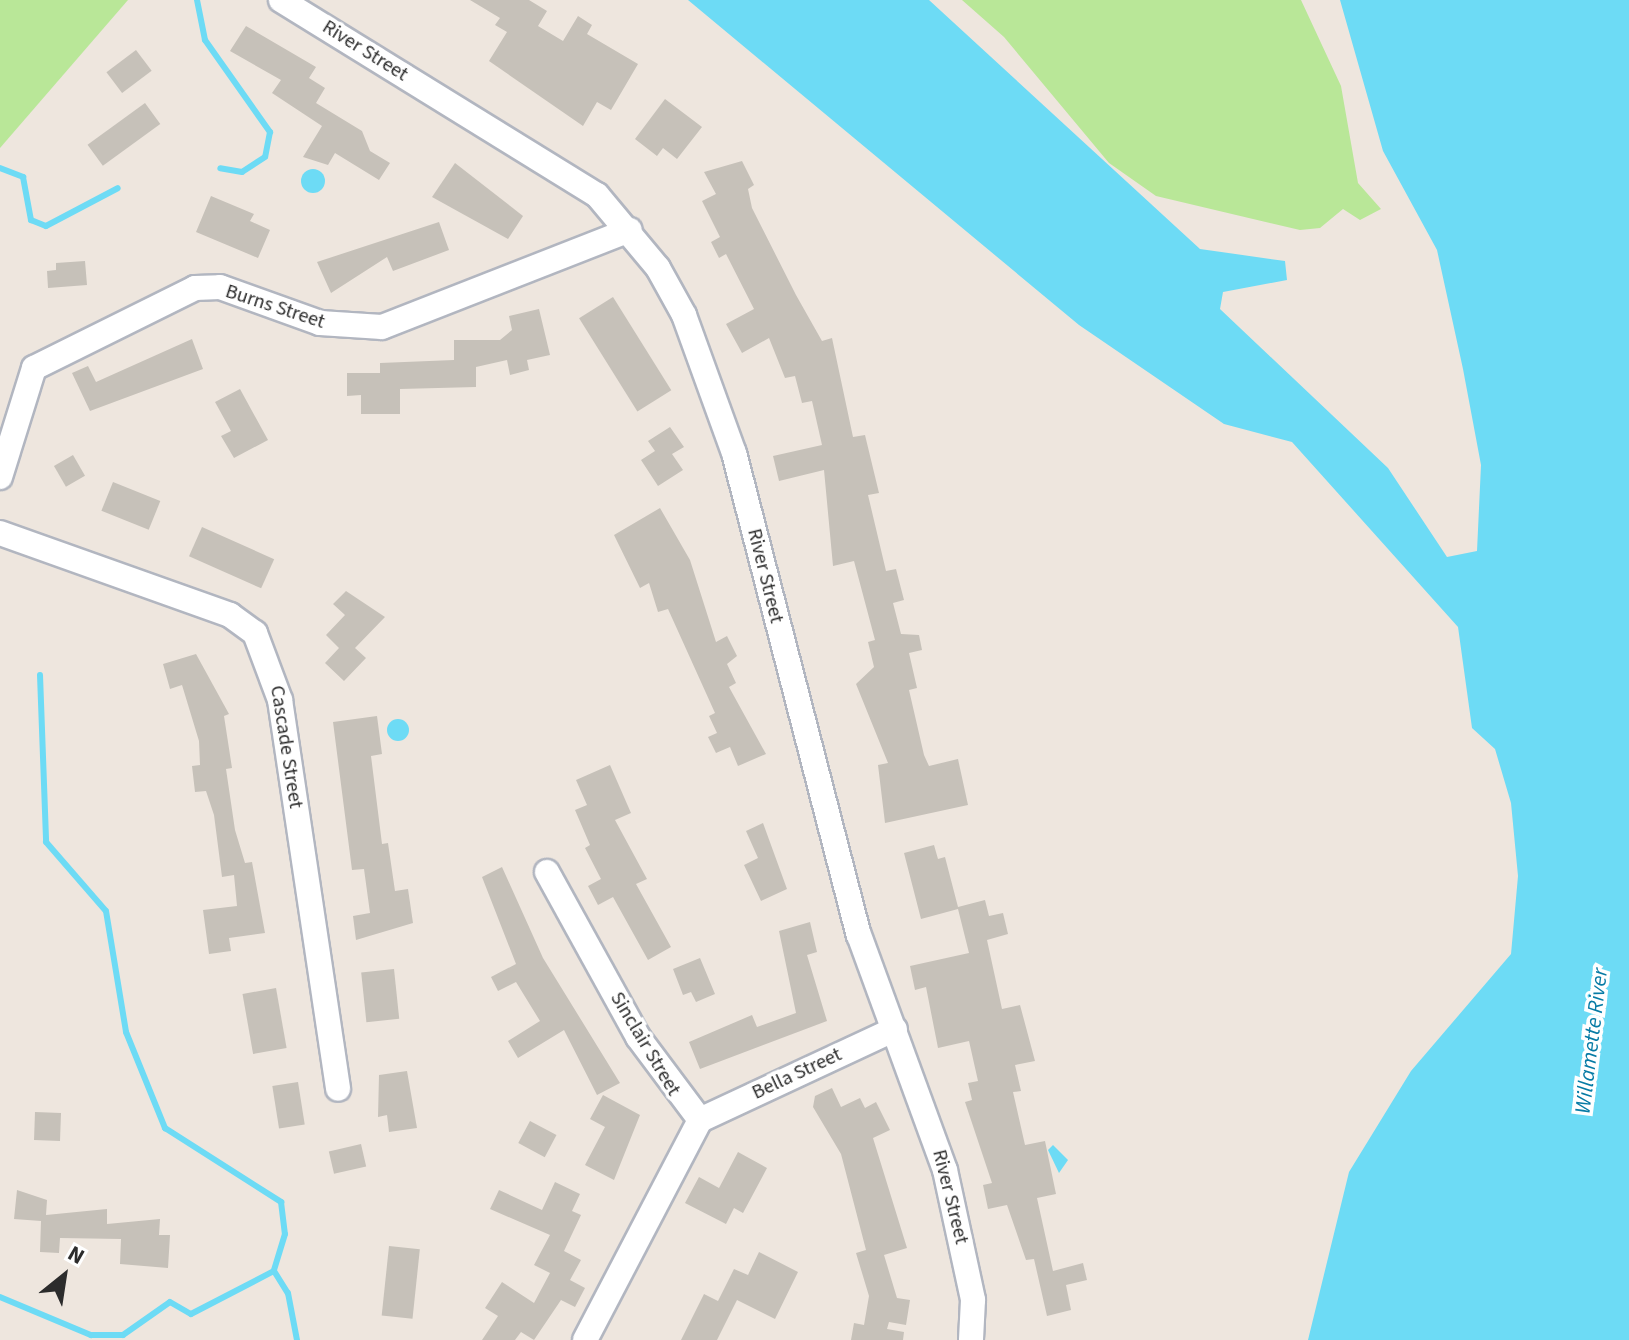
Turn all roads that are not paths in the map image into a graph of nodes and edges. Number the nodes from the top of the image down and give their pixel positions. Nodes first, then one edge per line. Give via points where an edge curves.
1 (281, 0) edge
2 (630, 230) junction
3 (0, 477) edge
4 (0, 533) edge
5 (547, 872) dead end
6 (895, 1029) junction
7 (338, 1089) dead end
8 (700, 1120) junction
9 (585, 1340) edge
10 (971, 1340) edge

1 - 2 street, River Street via 597,195
2 - 3 street, Burns Street via 382,327 320,323 220,287 195,288 34,368
2 - 6 street, River Street via 684,315 734,453 836,854
4 - 7 street, Cascade Street via 230,615 255,633 280,700
5 - 8 street, Sinclair Street via 638,1037
6 - 8 street, Bella Street
6 - 10 street, River Street via 945,1170 973,1300
8 - 9 street

